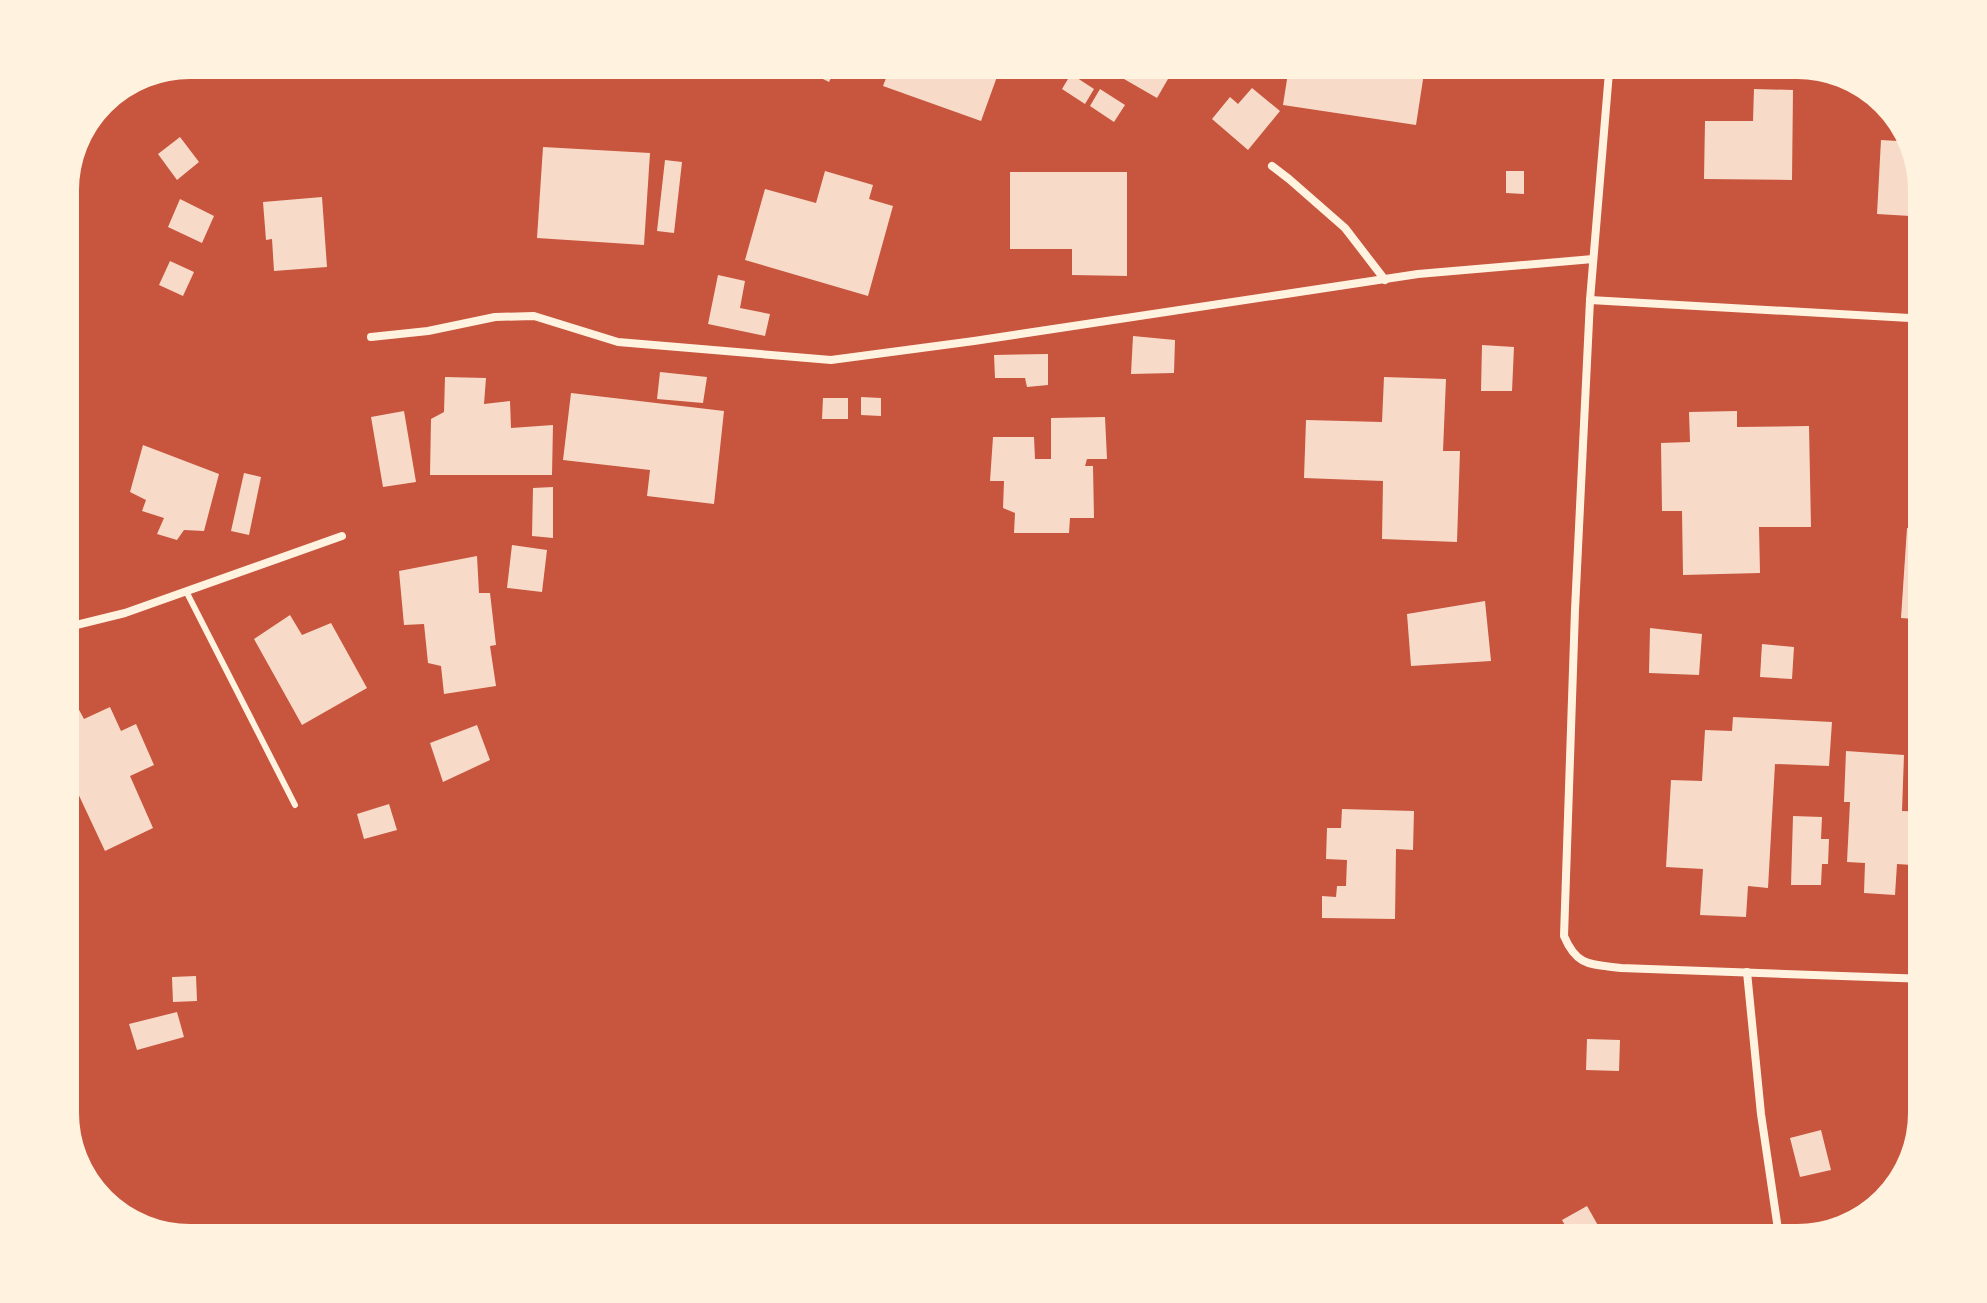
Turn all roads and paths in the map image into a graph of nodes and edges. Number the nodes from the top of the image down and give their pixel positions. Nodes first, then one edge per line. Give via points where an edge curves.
1 (1609, 74) edge
2 (1272, 166) dead end
3 (1593, 259) junction
4 (1385, 280) junction
5 (1590, 300) junction
6 (1913, 318) edge
7 (371, 337) dead end
8 (342, 536) dead end
9 (186, 591) junction
10 (74, 626) edge
11 (295, 805) dead end
12 (1747, 972) junction
13 (1913, 978) edge
14 (1778, 1229) edge

1 - 3 street
2 - 4 street via 1345,228
3 - 4 street
3 - 5 street
4 - 7 street via 831,360 618,342 534,316
5 - 6 street
5 - 12 street via 1564,936 1571,952 1587,963
8 - 9 street
9 - 10 street
9 - 11 lane
12 - 13 street
12 - 14 street

